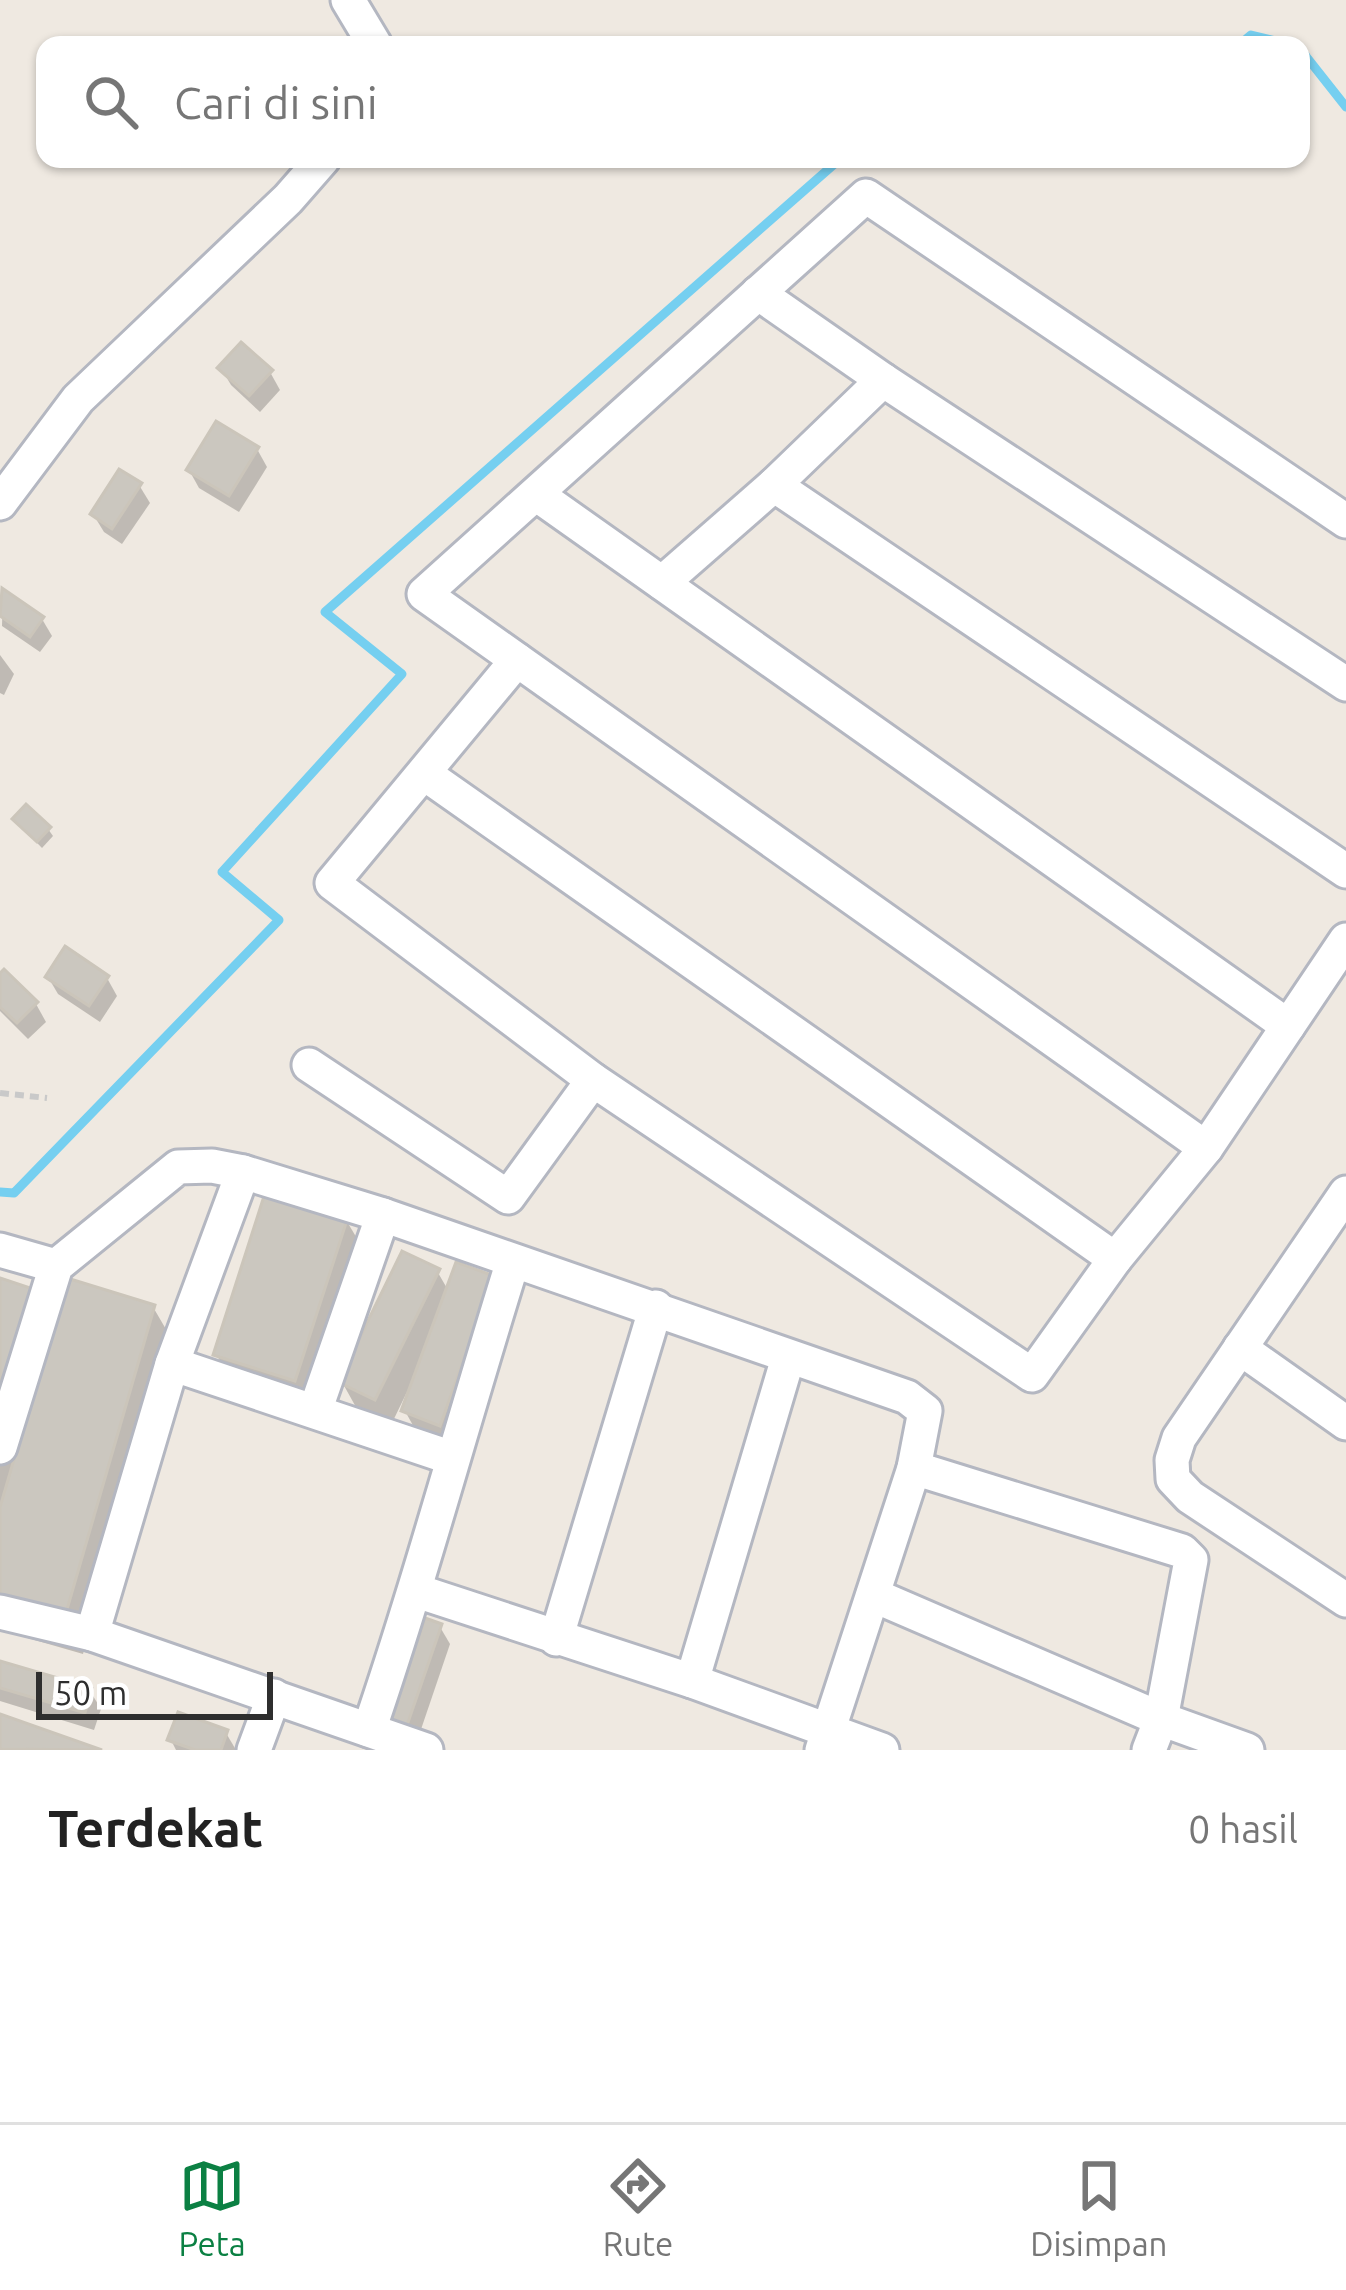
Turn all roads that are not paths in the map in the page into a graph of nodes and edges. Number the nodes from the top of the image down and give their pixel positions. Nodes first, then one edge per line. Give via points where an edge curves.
1 (348, 0) edge
2 (370, 36) edge
3 (315, 168) edge
4 (758, 292) junction
5 (883, 380) junction
6 (774, 485) junction
7 (536, 494) junction
8 (0, 503) edge
9 (1346, 520) edge
10 (662, 583) junction
11 (517, 660) junction
12 (1346, 684) edge
13 (424, 774) junction
14 (1346, 871) edge
15 (1346, 940) edge
16 (1288, 1026) junction
17 (309, 1065) dead end
18 (593, 1080) junction
19 (1206, 1148) junction
20 (243, 1172) junction
21 (1346, 1193) edge
22 (383, 1215) junction
23 (1335, 1232) edge
24 (0, 1250) edge
25 (1115, 1259) junction
26 (513, 1261) junction
27 (56, 1266) junction
28 (656, 1307) junction
29 (1240, 1348) junction
30 (788, 1358) junction
31 (172, 1364) junction
32 (314, 1411) junction
33 (1346, 1423) edge
34 (0, 1447) edge
35 (452, 1458) junction
36 (914, 1468) junction
37 (417, 1591) junction
38 (873, 1595) junction
39 (1346, 1600) edge
40 (0, 1612) edge
41 (92, 1634) junction
42 (556, 1640) junction
43 (692, 1682) junction
44 (274, 1696) junction
45 (369, 1730) junction
46 (1155, 1734) edge
47 (825, 1741) edge
48 (254, 1750) edge
49 (426, 1750) edge
50 (882, 1750) edge
51 (1247, 1750) edge

1 - 2 street
3 - 8 street via 78,399
4 - 5 street
4 - 7 street
4 - 9 street via 866,196
5 - 6 street
5 - 12 street
6 - 10 street
6 - 14 street
7 - 10 street
7 - 11 street via 424,594
10 - 16 street
11 - 13 street
11 - 19 street
13 - 18 street via 332,884
13 - 25 street
15 - 16 street
16 - 19 street
17 - 18 street via 508,1197
18 - 25 street via 1032,1376
19 - 25 street
20 - 22 street
20 - 27 street via 178,1167
20 - 31 street
21 - 23 street
22 - 26 street
22 - 32 street
23 - 29 street
24 - 27 street
26 - 28 street
26 - 35 street
27 - 34 street
28 - 30 street
28 - 42 street
29 - 33 street
29 - 39 street via 1179,1438 1173,1479
30 - 36 street via 920,1406 925,1418
30 - 43 street
31 - 32 street
31 - 41 street
32 - 35 street
35 - 37 street
36 - 38 street
36 - 46 street via 1191,1560
37 - 42 street
37 - 45 street
38 - 46 street
38 - 47 street
40 - 41 street
41 - 44 street
42 - 43 street
43 - 47 street
44 - 45 street
44 - 48 street
45 - 49 street
46 - 51 street
47 - 50 street

